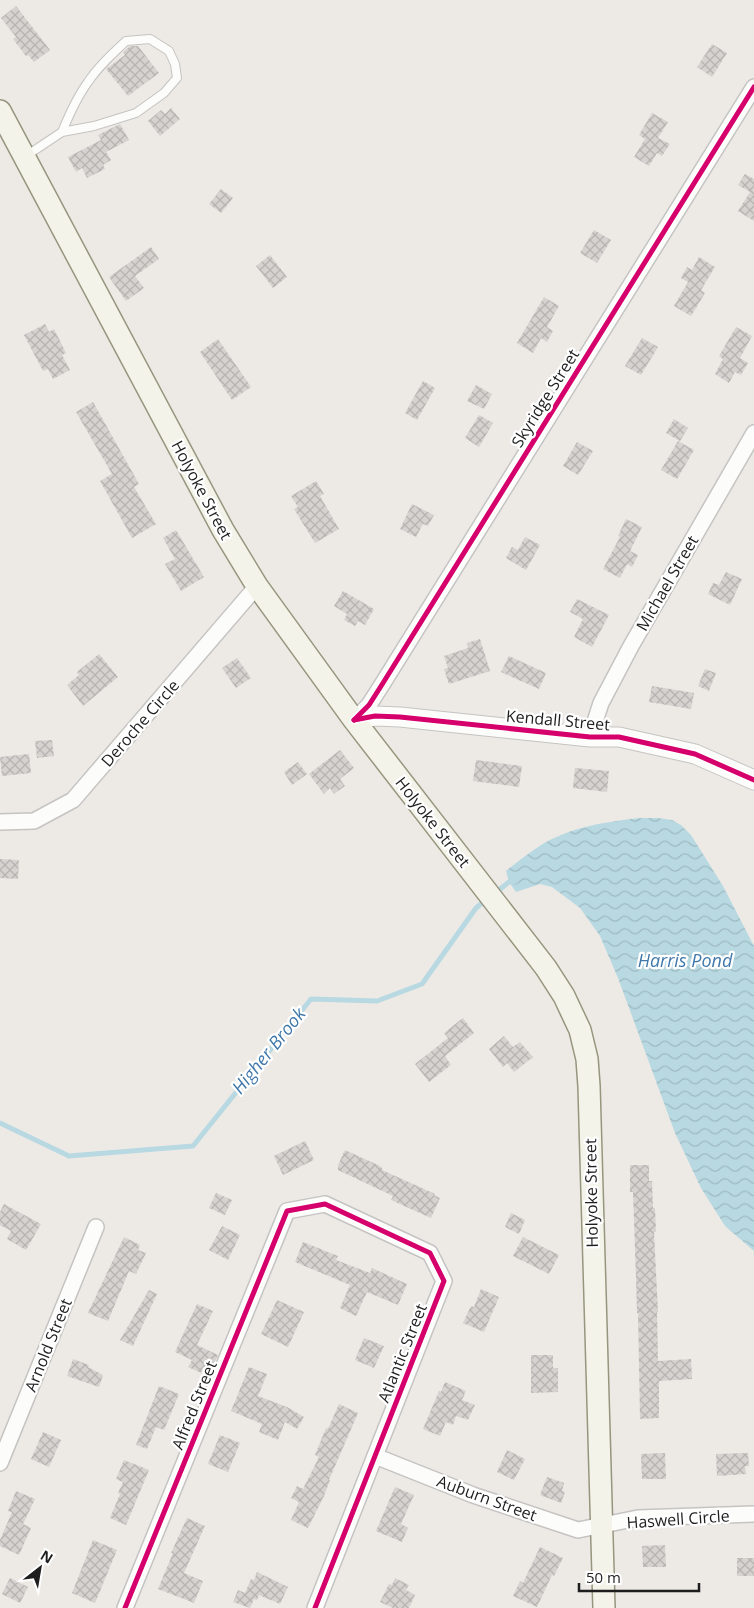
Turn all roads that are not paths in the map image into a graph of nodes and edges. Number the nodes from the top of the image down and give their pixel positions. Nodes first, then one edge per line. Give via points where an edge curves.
1 (754, 86) edge
2 (0, 111) edge
3 (62, 132) junction
4 (25, 157) junction
5 (754, 433) edge
6 (257, 586) junction
7 (354, 720) junction
8 (590, 737) junction
9 (754, 780) edge
10 (0, 822) edge
11 (287, 1211) joint
12 (96, 1227) dead end
13 (375, 1456) junction
14 (0, 1463) edge
15 (754, 1514) edge
16 (602, 1527) junction
17 (125, 1608) edge
18 (315, 1608) edge
19 (604, 1608) edge

1 - 7 street, Skyridge Street via 383,683 369,705
2 - 4 main road, Holyoke Street
3 - 3 lane via 136,113 164,93 177,78 169,52 150,39 126,40 87,83
3 - 4 lane
4 - 6 main road, Holyoke Street via 218,522
5 - 8 street, Michael Street via 631,646 601,703
6 - 7 main road, Holyoke Street
6 - 10 street, Deroche Circle via 72,800 34,821
7 - 8 street, Kendall Street via 375,716 400,717
7 - 16 main road, Holyoke Street via 546,968 580,1030 589,1086
8 - 9 street, Kendall Street via 619,737 695,754
11 - 13 street, Atlantic Street via 325,1204 430,1253 444,1281
11 - 17 street, Alfred Street
12 - 14 street, Arnold Street
13 - 16 street, Auburn Street via 474,1495 578,1530
13 - 18 street, Atlantic Street
15 - 16 street, Haswell Circle via 638,1518
16 - 19 main road, Holyoke Street

